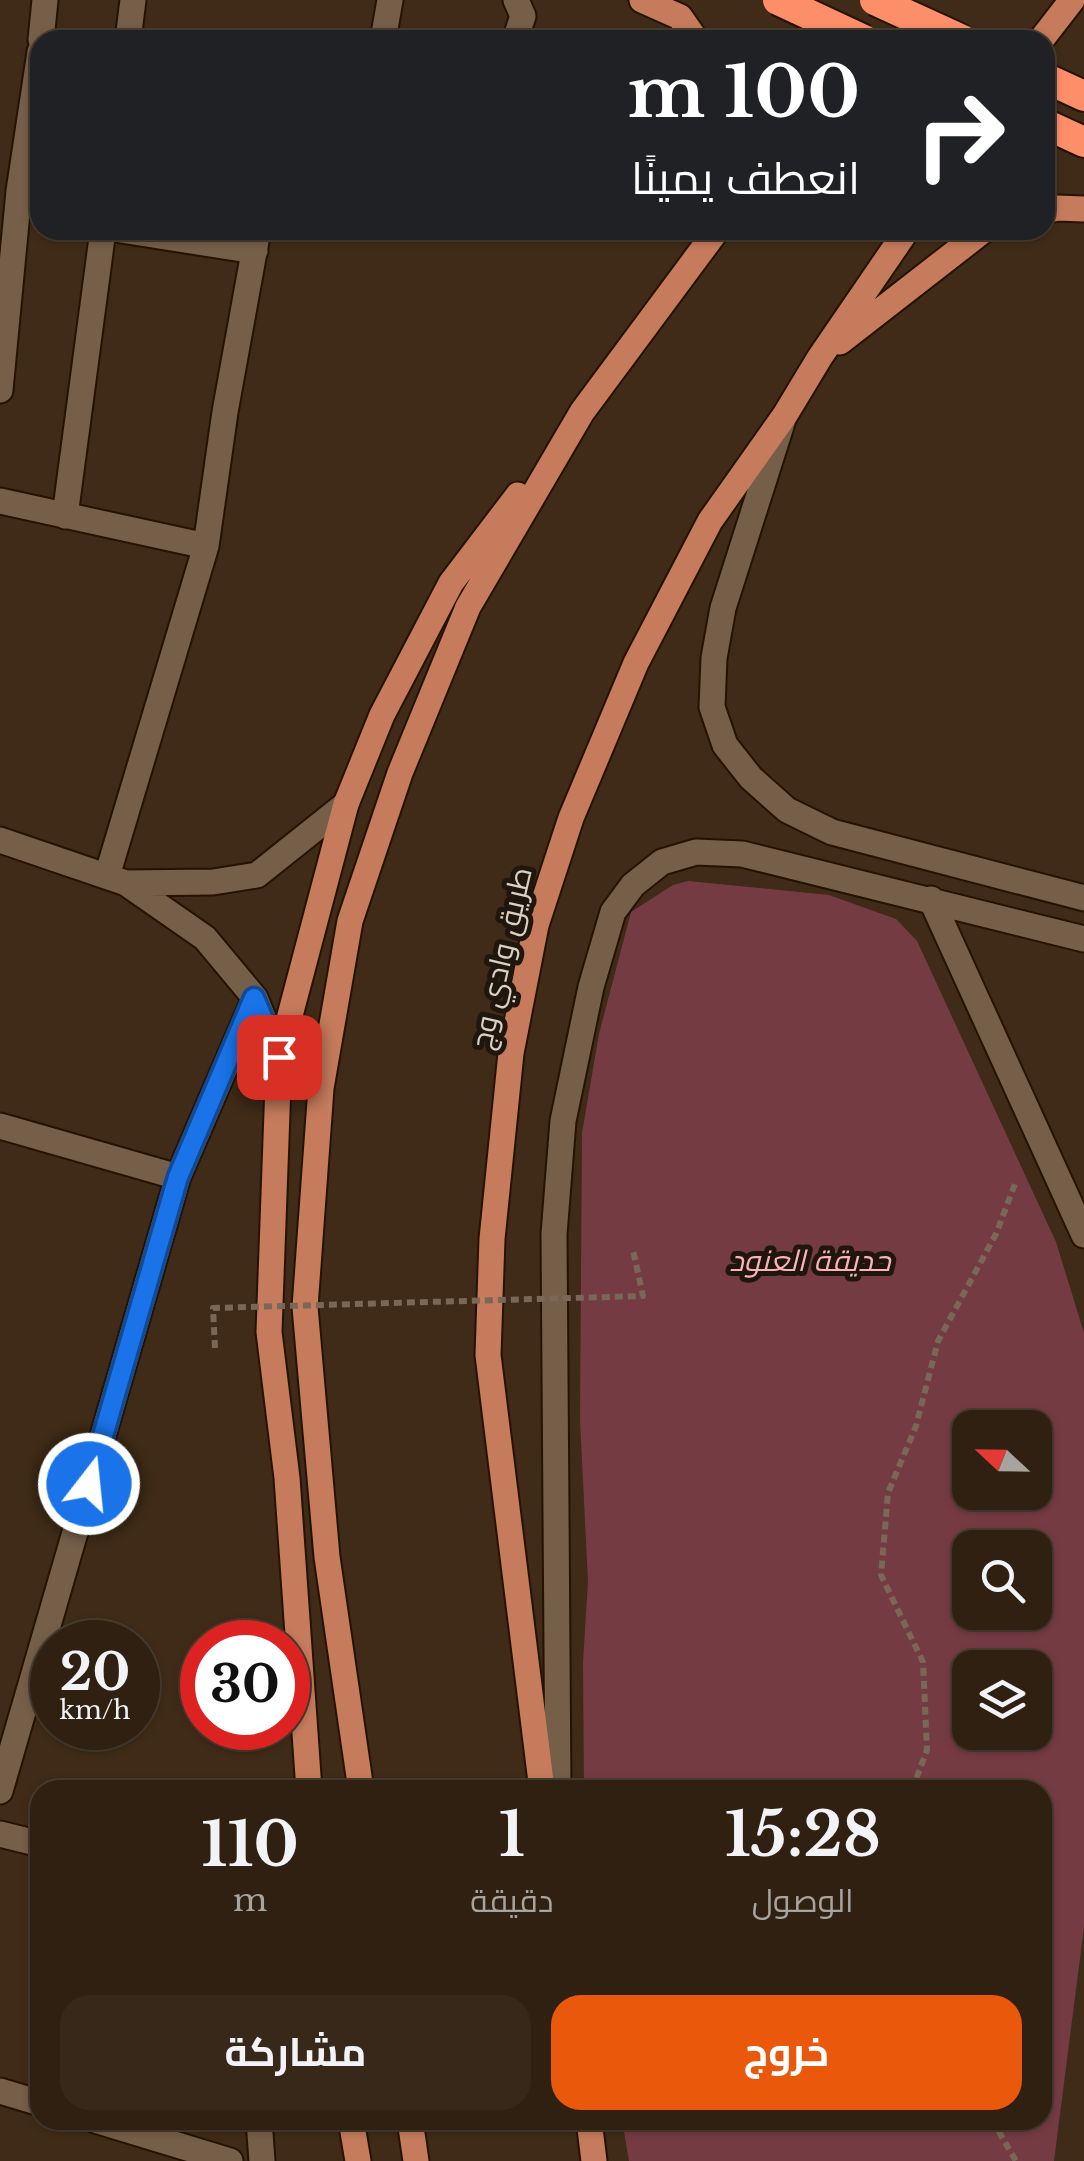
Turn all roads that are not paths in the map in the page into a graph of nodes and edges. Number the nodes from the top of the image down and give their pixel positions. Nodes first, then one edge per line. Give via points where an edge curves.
1 (45, 0) edge
2 (133, 0) edge
3 (390, 0) edge
4 (516, 0) edge
5 (642, 0) edge
6 (778, 0) edge
7 (877, 0) edge
8 (1072, 0) edge
9 (42, 30) edge
10 (129, 30) edge
11 (385, 30) edge
12 (518, 30) edge
13 (689, 30) edge
14 (842, 30) edge
15 (858, 30) edge
16 (941, 30) edge
17 (1049, 30) edge
18 (1055, 83) edge
19 (1084, 96) edge
20 (30, 110) edge
21 (1055, 129) edge
22 (1084, 142) edge
23 (1084, 209) edge
24 (1055, 211) edge
25 (102, 240) edge
26 (256, 240) edge
27 (693, 240) edge
28 (710, 240) edge
29 (900, 240) edge
30 (971, 240) edge
31 (7, 242) edge
32 (667, 301) junction
33 (820, 357) junction
34 (0, 390) edge
35 (582, 412) junction
36 (785, 415) junction
37 (0, 501) edge
38 (65, 516) junction
39 (206, 546) junction
40 (346, 804) junction
41 (0, 840) edge
42 (116, 880) junction
43 (1084, 898) edge
44 (930, 900) junction
45 (1084, 939) edge
46 (254, 998) junction
47 (279, 1057) junction
48 (0, 1126) edge
49 (178, 1177) junction
50 (1084, 1235) edge
51 (308, 1780) edge
52 (359, 1780) edge
53 (541, 1780) edge
54 (558, 1780) edge
55 (0, 1791) edge
56 (0, 1834) edge
57 (30, 1842) edge
58 (0, 2091) edge
59 (30, 2100) edge
60 (129, 2130) edge
61 (259, 2130) edge
62 (353, 2130) edge
63 (411, 2130) edge
64 (590, 2130) edge
65 (230, 2161) edge
66 (262, 2161) edge
67 (358, 2161) edge
68 (416, 2161) edge
69 (594, 2161) edge

1 - 9 street
2 - 10 street
3 - 11 street
4 - 12 street via 523,16
5 - 13 main road via 680,17
6 - 14 highway, bridge
7 - 15 main road
7 - 16 highway, bridge
8 - 17 main road
18 - 19 highway
20 - 31 street
21 - 22 highway
23 - 24 main road
25 - 38 street
26 - 39 street
27 - 32 main road
28 - 32 main road
29 - 33 main road, طريق وادي وج
30 - 33 main road
31 - 34 street
32 - 35 main road
33 - 36 main road, طريق وادي وج
35 - 40 main road via 451,582 382,715
35 - 52 main road via 468,607 400,772 350,921 321,1088 305,1307 326,1557
36 - 43 street via 723,608 712,706 725,745 788,810 832,832
36 - 53 main road, طريق وادي وج via 710,521 636,663 571,818 536,925 511,1053 488,1355
37 - 38 street
38 - 39 street
39 - 42 street
40 - 42 street via 256,874 214,882
40 - 47 main road
41 - 42 street
42 - 46 street via 205,938
44 - 45 street
44 - 50 street
44 - 54 street via 742,854 696,852 662,862 632,884 613,912 563,1121 554,1234
46 - 47 street
46 - 49 street
47 - 51 main road via 269,1332 287,1478
48 - 49 street
49 - 55 street
56 - 57 street
58 - 59 street
60 - 65 street
61 - 66 street
62 - 67 main road
63 - 68 main road
64 - 69 main road

